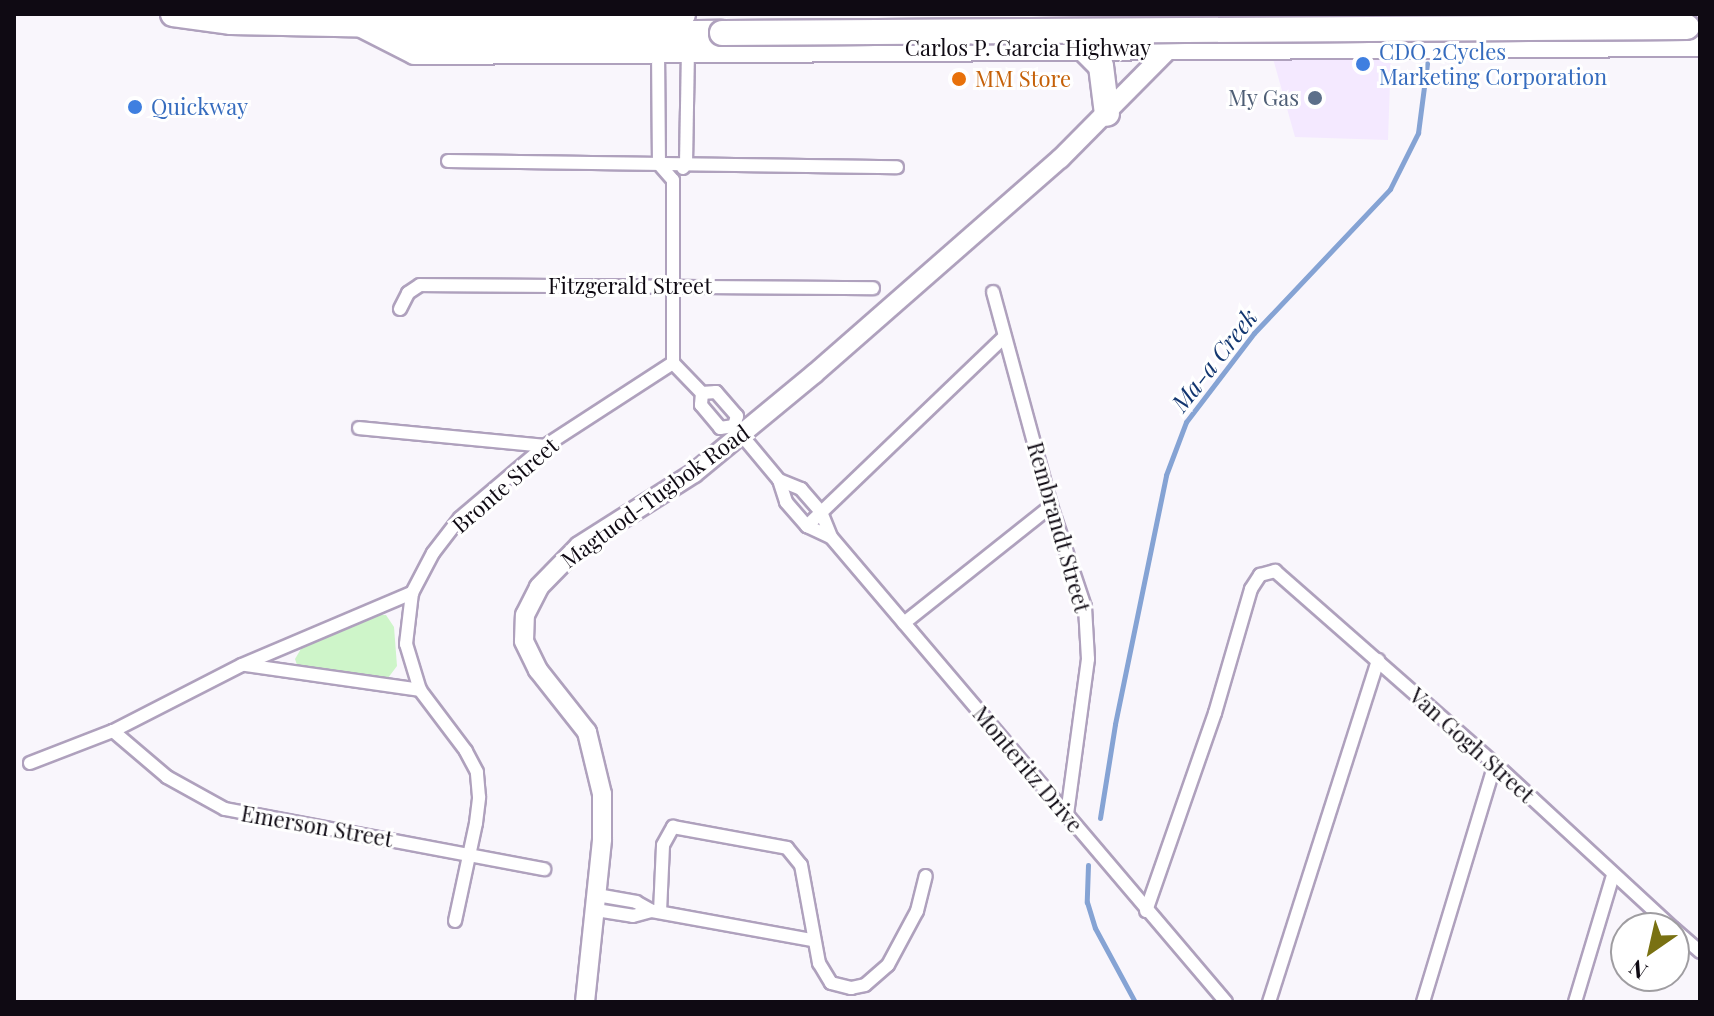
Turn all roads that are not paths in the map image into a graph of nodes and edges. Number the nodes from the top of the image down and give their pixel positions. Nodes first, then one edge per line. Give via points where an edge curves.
1 (173, 14) edge
2 (683, 14) edge
3 (767, 14) edge
4 (895, 14) edge
5 (982, 14) edge
6 (1053, 14) edge
7 (1111, 14) edge
8 (1292, 14) edge
9 (1372, 14) edge
10 (1457, 14) edge
11 (1551, 14) edge
12 (1650, 14) edge
13 (378, 22) edge
14 (1696, 32) edge
15 (1650, 44) junction
16 (1458, 45) junction
17 (1551, 45) junction
18 (1292, 46) junction
19 (1373, 46) junction
20 (1111, 47) junction
21 (1171, 47) junction
22 (982, 48) junction
23 (1053, 48) junction
24 (1083, 48) junction
25 (767, 49) junction
26 (896, 49) junction
27 (658, 50) junction
28 (688, 50) junction
29 (1107, 114) junction
30 (659, 134) junction
31 (687, 135) junction
32 (448, 161) dead end
33 (659, 164) junction
34 (686, 164) junction
35 (897, 167) dead end
36 (673, 180) junction
37 (673, 286) junction
38 (873, 288) dead end
39 (993, 292) dead end
40 (400, 309) dead end
41 (1003, 338) junction
42 (673, 363) junction
43 (702, 393) junction
44 (359, 428) dead end
45 (737, 430) junction
46 (545, 446) junction
47 (779, 480) junction
48 (1051, 506) junction
49 (821, 512) junction
50 (807, 526) junction
51 (831, 537) junction
52 (412, 593) junction
53 (904, 623) junction
54 (1378, 660) junction
55 (242, 665) junction
56 (420, 690) junction
57 (113, 731) junction
58 (30, 763) dead end
59 (1495, 764) junction
60 (1067, 814) junction
61 (470, 854) junction
62 (544, 869) dead end
63 (1613, 875) junction
64 (926, 876) dead end
65 (597, 902) junction
66 (656, 911) junction
67 (1146, 911) junction
68 (1654, 912) edge
69 (455, 921) dead end
70 (812, 940) junction
71 (585, 1002) edge
72 (1226, 1002) edge
73 (1269, 1002) edge
74 (1423, 1002) edge
75 (1575, 1002) edge

1 - 13 highway, Carlos P. Garcia Highway via 231,22
2 - 13 highway, Carlos P. Garcia Highway via 414,16
3 - 25 highway
4 - 26 highway
5 - 22 highway
6 - 23 highway
7 - 20 highway
8 - 18 highway
9 - 19 highway
10 - 16 highway
11 - 17 highway
12 - 15 highway
13 - 14 highway, Carlos P. Garcia Highway, bridge via 414,35
13 - 27 highway, Carlos P. Garcia Highway via 415,52
14 - 15 highway, Carlos P. Garcia Highway
15 - 17 highway, Carlos P. Garcia Highway
16 - 17 highway, Carlos P. Garcia Highway
16 - 19 highway, Carlos P. Garcia Highway
18 - 19 highway, Carlos P. Garcia Highway
18 - 21 highway, Carlos P. Garcia Highway
20 - 21 highway, Carlos P. Garcia Highway
20 - 24 highway, Carlos P. Garcia Highway
21 - 29 main road, Magtuod-Tugbok Road
22 - 23 highway, Carlos P. Garcia Highway
22 - 26 highway, Carlos P. Garcia Highway
23 - 24 highway, Carlos P. Garcia Highway
24 - 29 highway via 1101,66
25 - 26 highway, Carlos P. Garcia Highway
25 - 28 highway, Carlos P. Garcia Highway
27 - 28 highway, Carlos P. Garcia Highway
27 - 30 street
28 - 31 street
29 - 45 main road, Magtuod-Tugbok Road via 1028,187
30 - 31 street
30 - 33 street
31 - 34 street
32 - 33 street
33 - 34 street
33 - 36 street
34 - 35 street
34 - 36 street
36 - 37 street
37 - 38 street, Fitzgerald Street
37 - 40 street, Fitzgerald Street via 420,285 408,293
37 - 42 street
39 - 41 street, Rembrandt Street
41 - 48 street, Rembrandt Street
41 - 49 street
42 - 43 street, Monteritz Drive
42 - 46 street, Bronte Street
43 - 45 street, Monteritz Drive via 701,405 720,428
43 - 45 street, Monteritz Drive via 716,392 737,416
44 - 46 street
45 - 47 street, Monteritz Drive
45 - 65 main road, Magtuod-Tugbok Road via 675,486 579,546 539,587 525,615 528,654 587,732 598,768 603,826
46 - 52 street, Bronte Street via 460,518
47 - 49 street, Monteritz Drive via 801,489
47 - 50 street, Monteritz Drive via 786,502
48 - 53 street
48 - 60 street, Rembrandt Street via 1078,579 1087,633
49 - 50 street
49 - 51 street, Monteritz Drive
50 - 51 street, Monteritz Drive
51 - 53 street, Monteritz Drive
52 - 55 street
52 - 56 street, Bronte Street via 406,644
53 - 60 street, Monteritz Drive
54 - 59 street, Van Gogh Street
54 - 67 street, Van Gogh Street via 1283,575 1267,571 1251,589 1215,713
54 - 73 street
55 - 56 street
55 - 57 street
56 - 61 street, Bronte Street via 477,772 479,797
57 - 58 street
57 - 61 street, Emerson Street via 167,777 225,809
59 - 63 street, Van Gogh Street
59 - 74 street
60 - 67 street, Monteritz Drive
61 - 62 street, Emerson Street
61 - 69 street, Bronte Street
63 - 68 street, Van Gogh Street
63 - 75 street
64 - 70 street via 900,947 865,985 831,983
65 - 66 street via 636,902
65 - 71 main road, Magtuod-Tugbok Road
66 - 70 street
66 - 70 street via 664,840 668,830 678,826 794,853 801,865
67 - 72 street, Monteritz Drive

